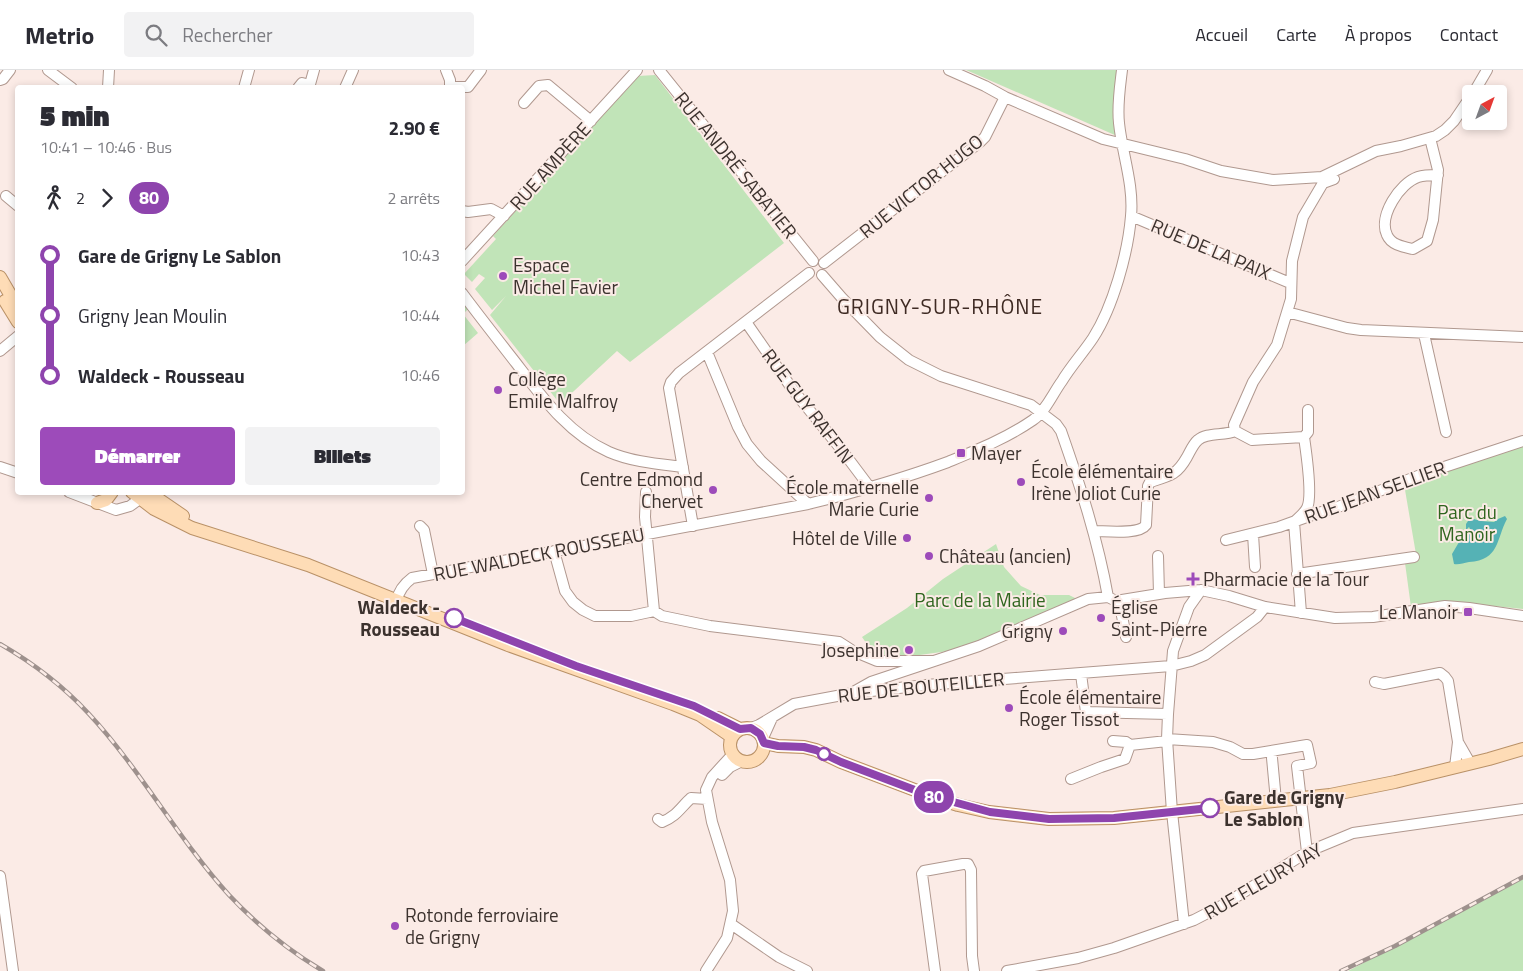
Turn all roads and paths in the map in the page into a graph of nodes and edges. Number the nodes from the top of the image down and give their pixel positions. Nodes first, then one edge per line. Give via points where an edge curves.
1 (10, 70) edge
2 (48, 70) edge
3 (109, 70) edge
4 (249, 70) edge
5 (314, 70) edge
6 (353, 70) edge
7 (446, 70) edge
8 (481, 70) edge
9 (637, 70) edge
10 (659, 70) edge
11 (949, 70) edge
12 (1122, 70) edge
13 (1488, 70) edge
14 (0, 80) edge
15 (68, 85) edge
16 (108, 85) edge
17 (245, 85) edge
18 (310, 85) edge
19 (346, 85) edge
20 (450, 85) edge
21 (1478, 85) edge
22 (465, 87) edge
23 (1005, 97) junction
24 (524, 103) dead end
25 (1462, 109) edge
26 (591, 121) junction
27 (1430, 138) junction
28 (1122, 143) junction
29 (1343, 166) junction
30 (1438, 175) junction
31 (6, 196) dead end
32 (15, 204) edge
33 (465, 212) edge
34 (504, 216) junction
35 (1132, 216) junction
36 (465, 257) edge
37 (813, 261) junction
38 (824, 263) junction
39 (809, 273) junction
40 (822, 275) junction
41 (0, 277) edge
42 (1290, 283) junction
43 (0, 292) edge
44 (465, 297) edge
45 (15, 303) edge
46 (1287, 312) junction
47 (15, 317) edge
48 (746, 322) junction
49 (1424, 334) junction
50 (15, 338) edge
51 (1523, 338) edge
52 (0, 351) edge
53 (707, 352) junction
54 (1308, 410) dead end
55 (1041, 412) junction
56 (1235, 431) junction
57 (1446, 432) dead end
58 (1304, 437) junction
59 (1523, 441) edge
60 (0, 467) edge
61 (683, 468) junction
62 (15, 472) edge
63 (871, 488) junction
64 (646, 492) dead end
65 (77, 495) edge
66 (110, 495) edge
67 (140, 495) edge
68 (97, 503) junction
69 (808, 504) junction
70 (1294, 522) junction
71 (420, 526) dead end
72 (693, 526) junction
73 (1093, 532) junction
74 (646, 533) junction
75 (1252, 534) junction
76 (1226, 540) dead end
77 (554, 551) junction
78 (1158, 556) dead end
79 (1414, 557) dead end
80 (1255, 567) dead end
81 (433, 574) junction
82 (1297, 574) junction
83 (1201, 590) junction
84 (1159, 594) junction
85 (398, 597) junction
86 (1108, 597) junction
87 (1119, 600) junction
88 (1265, 607) junction
89 (654, 611) junction
90 (1301, 613) junction
91 (1523, 616) edge
92 (1126, 637) dead end
93 (934, 661) junction
94 (1171, 666) junction
95 (1081, 674) junction
96 (1376, 682) dead end
97 (853, 693) junction
98 (1168, 714) junction
99 (772, 717) junction
100 (741, 732) junction
101 (763, 740) junction
102 (1167, 740) junction
103 (1113, 741) dead end
104 (1458, 742) junction
105 (1130, 745) junction
106 (1523, 749) edge
107 (760, 756) junction
108 (737, 757) junction
109 (1272, 758) dead end
110 (841, 762) junction
111 (1470, 763) junction
112 (1455, 767) junction
113 (1071, 779) dead end
114 (1302, 798) junction
115 (707, 799) junction
116 (1276, 801) junction
117 (1523, 809) edge
118 (1172, 812) junction
119 (658, 818) dead end
120 (1307, 852) junction
121 (0, 876) edge
122 (731, 924) junction
123 (1184, 924) junction
124 (13, 971) edge
125 (706, 971) edge
126 (807, 971) edge
127 (935, 971) edge
128 (974, 971) edge
129 (1007, 971) edge

1 - 14 street
2 - 15 street
3 - 16 street
4 - 17 street
5 - 18 street
6 - 19 street
7 - 20 street
8 - 22 street
9 - 26 street, RUE AMPÈRE
10 - 37 street, RUE ANDRÉ SABATIER
11 - 23 street
12 - 28 street, RUE WALDECK ROUSSEAU via 1119,108
13 - 21 street
23 - 28 street
23 - 38 street, RUE VICTOR HUGO via 980,142
24 - 26 street via 539,86 548,85
25 - 27 street via 1445,130
26 - 34 street, RUE AMPÈRE
27 - 29 street via 1376,151
27 - 30 street
28 - 29 street via 1221,171 1273,180 1322,177
28 - 35 street, RUE WALDECK ROUSSEAU
29 - 42 street via 1341,176 1323,183 1303,217
30 - 30 street via 1427,241 1413,250 1394,244 1386,235 1384,220 1389,206 1397,194 1418,177
31 - 32 street
33 - 34 street via 491,209
34 - 36 street, RUE AMPÈRE
35 - 42 street, RUE DE LA PAIX
35 - 55 street, RUE WALDECK ROUSSEAU via 1124,259 1111,300 1094,336
37 - 38 street
37 - 39 street via 808,266
38 - 40 street
39 - 40 street
39 - 48 street
40 - 55 street via 880,336 909,360 942,376 1031,405
41 - 45 main road
42 - 46 street via 1291,299
43 - 47 main road
44 - 61 street via 546,402 575,431 610,453
46 - 49 street via 1347,328
46 - 56 street via 1277,345 1253,382 1234,425
48 - 53 street
48 - 63 street, RUE GUY RAFFIN via 793,390
49 - 51 street
49 - 57 street
50 - 52 street
53 - 61 street via 679,373 670,385
53 - 69 street via 747,444 761,462
54 - 58 street via 1308,432
55 - 63 street, RUE WALDECK ROUSSEAU via 986,446
55 - 73 street via 1060,431
56 - 58 street via 1252,440
56 - 73 street via 1204,437 1194,446 1179,471 1150,482 1144,528
58 - 70 street via 1309,504
59 - 70 street, RUE JEAN SELLIER
60 - 62 street
61 - 72 street
63 - 69 street, RUE WALDECK ROUSSEAU
64 - 74 street
65 - 68 street
66 - 68 main road
67 - 68 street via 130,506 116,510
67 - 85 main road via 162,513 192,528
69 - 72 street, RUE WALDECK ROUSSEAU
70 - 75 street, RUE JEAN SELLIER
70 - 82 street
71 - 81 street via 424,530
72 - 74 street, RUE WALDECK ROUSSEAU
73 - 86 street
74 - 77 street, RUE WALDECK ROUSSEAU
74 - 89 street
75 - 76 street, RUE JEAN SELLIER
75 - 80 street
77 - 81 street, RUE WALDECK ROUSSEAU
77 - 89 street via 565,591 583,610 594,616 631,616
78 - 84 street
79 - 82 street
81 - 85 street, RUE WALDECK ROUSSEAU via 412,578 405,583
82 - 90 street
83 - 84 street
83 - 88 street
83 - 94 street via 1180,629
84 - 87 street
85 - 100 main road via 576,666 694,706
86 - 87 street
86 - 93 street via 1088,599 979,646
87 - 92 street
88 - 90 street
88 - 94 street, RUE DE BOUTEILLER via 1257,617 1205,655
89 - 93 street via 662,616 710,626 838,642 877,661
90 - 91 street via 1335,618 1373,617 1445,606
93 - 97 street via 872,682
94 - 95 street, RUE DE BOUTEILLER
94 - 98 street
95 - 97 street, RUE DE BOUTEILLER
95 - 98 street via 1086,712
96 - 104 street via 1384,684 1440,673 1445,676
97 - 99 street, RUE DE BOUTEILLER via 794,704
98 - 102 street
99 - 100 street, RUE DE BOUTEILLER
99 - 101 street
100 - 101 main road via 756,730
100 - 108 main road via 731,748
101 - 107 main road
101 - 110 main road via 778,746 816,750
102 - 105 street
102 - 114 street via 1213,742 1243,754 1307,745 1312,763 1297,766
102 - 118 street
103 - 105 street
104 - 111 street
104 - 112 street
105 - 113 street via 1125,759
106 - 111 main road
107 - 108 main road via 751,761
107 - 110 main road via 801,753
108 - 115 street via 710,782 706,790
109 - 116 street
110 - 118 main road via 928,795 990,812 1049,819 1114,818
111 - 112 main road
112 - 114 main road via 1367,788
114 - 116 main road
114 - 120 street
115 - 119 street via 691,798 670,820 662,822
115 - 122 street via 732,889
116 - 118 main road
117 - 120 street, RUE FLEURY JAY via 1353,833
118 - 123 street
120 - 123 street, RUE FLEURY JAY via 1218,909
121 - 124 street
122 - 125 street via 724,943
122 - 126 street via 779,957
123 - 129 street, RUE FLEURY JAY via 1078,958
127 - 128 street via 922,874 924,871 968,864 971,870

